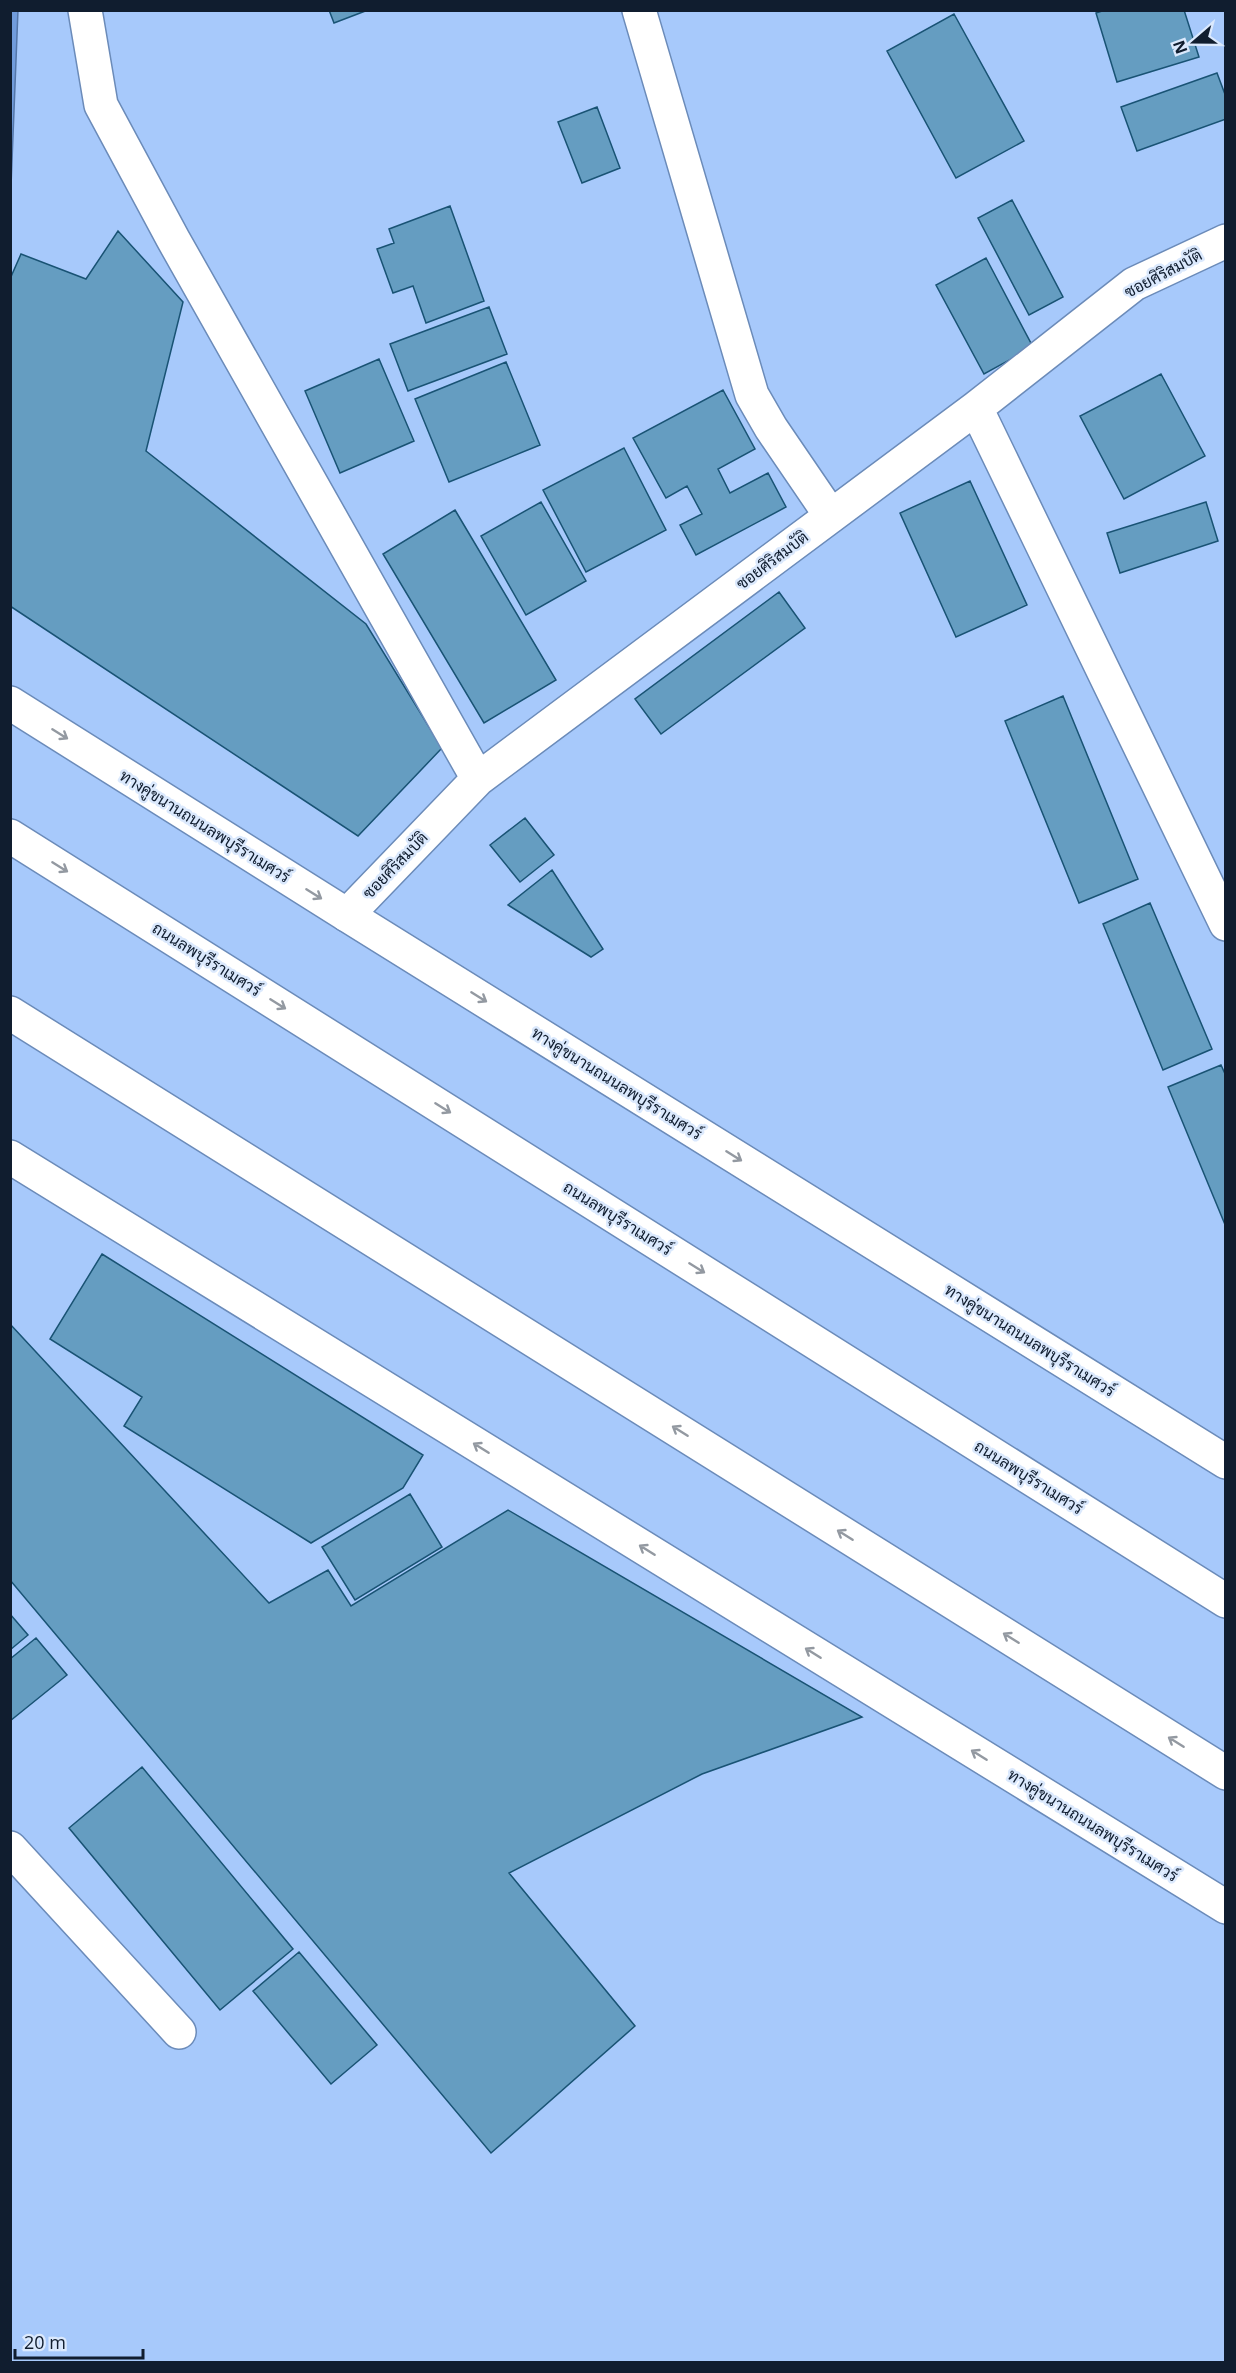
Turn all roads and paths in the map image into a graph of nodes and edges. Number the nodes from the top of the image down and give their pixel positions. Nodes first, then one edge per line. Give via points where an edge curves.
1 (85, 10) edge
2 (639, 10) edge
3 (1226, 242) edge
4 (976, 408) junction
5 (831, 516) junction
6 (10, 703) edge
7 (478, 779) junction
8 (10, 836) edge
9 (347, 915) junction
10 (1226, 924) edge
11 (10, 1013) edge
12 (10, 1157) edge
13 (1226, 1462) edge
14 (1226, 1601) edge
15 (1226, 1773) edge
16 (10, 1848) edge
17 (1226, 1907) edge
18 (179, 2032) dead end

1 - 7 main road via 101,105
2 - 5 main road via 752,395
3 - 4 main road, ซอยศิริสมบัติ via 1134,284
4 - 5 main road, ซอยศิริสมบัติ
4 - 10 main road
5 - 7 main road, ซอยศิริสมบัติ
6 -> 9 main road, ทางคู่ขนานถนนลพบุรีราเมศวร์
7 - 9 main road, ซอยศิริสมบัติ
8 -> 14 main road, ถนนลพบุรีราเมศวร์
9 -> 13 main road, ทางคู่ขนานถนนลพบุรีราเมศวร์
15 -> 11 main road
17 -> 12 main road, ทางคู่ขนานถนนลพบุรีราเมศวร์
16 - 18 main road

